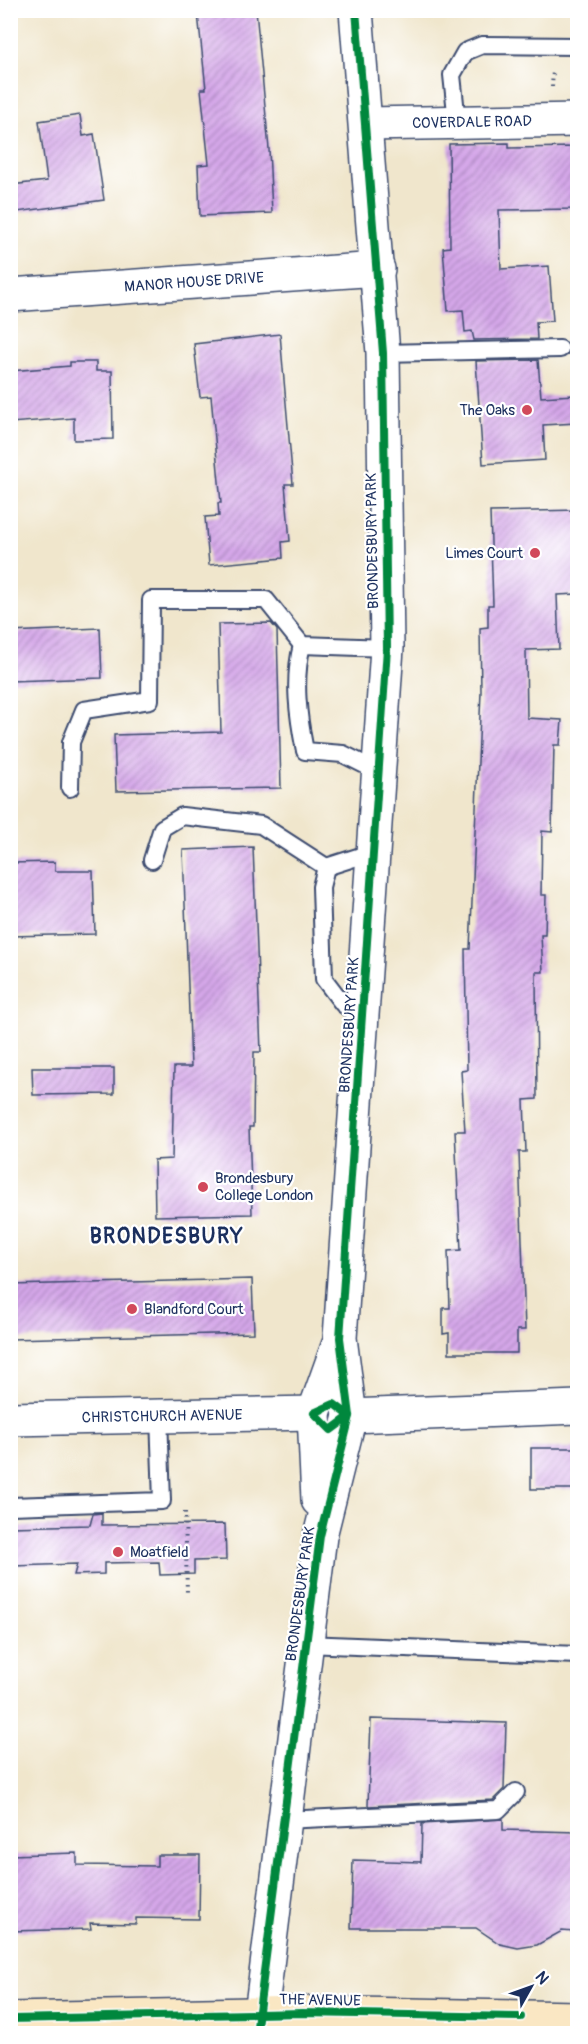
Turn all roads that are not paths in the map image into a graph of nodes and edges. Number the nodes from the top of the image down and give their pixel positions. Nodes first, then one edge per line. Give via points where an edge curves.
1 (356, 10) edge
2 (578, 46) edge
3 (578, 120) edge
4 (457, 122) junction
5 (367, 124) junction
6 (378, 269) junction
7 (10, 295) edge
8 (560, 349) dead end
9 (383, 353) junction
10 (302, 645) junction
11 (387, 648) junction
12 (379, 772) junction
13 (70, 788) dead end
14 (373, 852) junction
15 (152, 860) dead end
16 (326, 867) junction
17 (364, 1018) junction
18 (340, 1338) junction
19 (578, 1407) edge
20 (314, 1413) junction
21 (159, 1416) junction
22 (350, 1416) junction
23 (10, 1419) edge
24 (10, 1506) edge
25 (320, 1536) junction
26 (306, 1644) junction
27 (578, 1655) edge
28 (516, 1792) dead end
29 (283, 1820) junction
30 (578, 2018) edge
31 (10, 2019) edge
32 (258, 2024) edge

1 - 5 street, BRONDESBURY PARK
2 - 4 lane via 482,45 465,52 452,75
3 - 4 street, COVERDALE ROAD
4 - 5 street, COVERDALE ROAD
5 - 6 street, BRONDESBURY PARK
6 - 7 street, MANOR HOUSE DRIVE
6 - 9 street, BRONDESBURY PARK
8 - 9 lane
9 - 11 street, BRONDESBURY PARK
10 - 11 lane
10 - 12 lane via 298,660 298,715 305,751 343,754
10 - 13 lane via 266,600 151,600 150,700 84,710 71,742
11 - 12 street, BRONDESBURY PARK
12 - 14 street, BRONDESBURY PARK
14 - 16 lane
14 - 17 street, BRONDESBURY PARK
15 - 16 lane via 162,828 182,816 261,825
16 - 17 lane via 321,886 324,979 343,1005
17 - 18 street, BRONDESBURY PARK
18 - 20 street, BRONDESBURY PARK
18 - 22 street, BRONDESBURY PARK
19 - 22 street
20 - 21 street, CHRISTCHURCH AVENUE
20 - 25 street, BRONDESBURY PARK
21 - 23 street, CHRISTCHURCH AVENUE
21 - 24 lane via 162,1502
22 - 25 street, BRONDESBURY PARK
25 - 26 street, BRONDESBURY PARK
26 - 27 lane
26 - 29 street, BRONDESBURY PARK
28 - 29 lane via 498,1810
29 - 32 street, BRONDESBURY PARK
30 - 32 street, THE AVENUE
31 - 32 street, THE AVENUE

